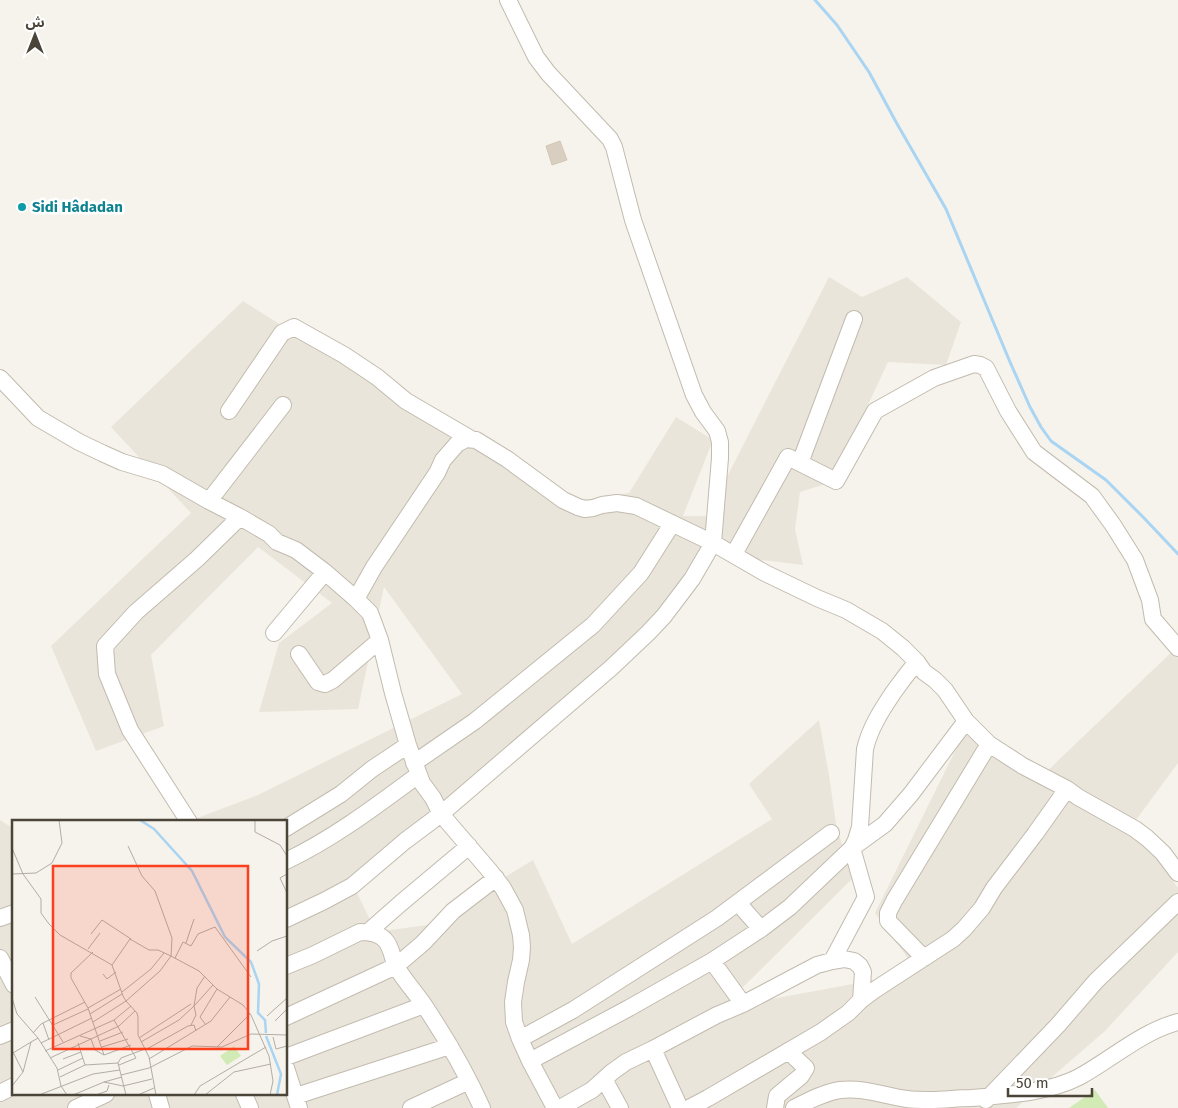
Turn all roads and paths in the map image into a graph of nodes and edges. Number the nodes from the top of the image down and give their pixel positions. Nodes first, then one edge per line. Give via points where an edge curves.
1 (508, 0) edge
2 (854, 319) dead end
3 (0, 378) edge
4 (283, 405) dead end
5 (229, 410) dead end
6 (471, 439) junction
7 (800, 463) junction
8 (210, 501) junction
9 (240, 517) junction
10 (672, 524) junction
11 (713, 543) junction
12 (734, 554) junction
13 (325, 572) junction
14 (356, 599) junction
15 (274, 634) dead end
16 (380, 640) junction
17 (1178, 648) edge
18 (300, 654) dead end
19 (918, 662) junction
20 (966, 721) junction
21 (989, 744) junction
22 (408, 746) junction
23 (416, 769) junction
24 (1067, 788) junction
25 (441, 814) junction
26 (188, 820) edge
27 (288, 827) edge
28 (831, 833) dead end
29 (469, 846) junction
30 (852, 848) junction
31 (288, 860) edge
32 (1178, 873) edge
33 (496, 878) junction
34 (1178, 902) edge
35 (738, 903) junction
36 (12, 913) edge
37 (0, 918) edge
38 (288, 918) edge
39 (762, 929) junction
40 (368, 932) junction
41 (12, 953) edge
42 (0, 958) edge
43 (924, 958) junction
44 (832, 960) junction
45 (712, 961) junction
46 (288, 965) edge
47 (396, 966) junction
48 (12, 981) edge
49 (862, 1000) junction
50 (742, 1004) junction
51 (424, 1005) junction
52 (288, 1016) edge
53 (1178, 1022) edge
54 (12, 1031) edge
55 (0, 1036) edge
56 (520, 1039) junction
57 (450, 1046) junction
58 (654, 1050) junction
59 (788, 1051) junction
60 (288, 1056) edge
61 (530, 1061) junction
62 (288, 1074) edge
63 (604, 1079) junction
64 (469, 1081) junction
65 (12, 1087) edge
66 (0, 1093) edge
67 (102, 1096) edge
68 (245, 1096) edge
69 (990, 1096) junction
70 (297, 1102) edge
71 (908, 1104) edge
72 (553, 1107) edge
73 (76, 1108) edge
74 (250, 1108) edge
75 (411, 1108) edge
76 (482, 1108) edge
77 (620, 1108) edge
78 (680, 1108) edge
79 (689, 1108) edge
80 (775, 1108) edge
81 (794, 1108) edge
82 (978, 1108) edge

1 - 11 street via 536,57 614,147 633,220 694,395 719,436 720,472
2 - 7 street
3 - 8 street via 38,418 79,442 122,462 162,474
4 - 8 street
5 - 6 street via 282,333 294,327 344,355 406,401
6 - 10 street via 486,445 578,507 617,503 645,510
6 - 14 street via 461,441 449,452
7 - 12 street via 788,457
7 - 17 street via 836,481 875,410 934,378 974,364 980,365 986,368 1034,452 1092,496 1113,525 1135,560 1150,600 1153,619
8 - 9 street
9 - 13 street via 277,542 296,550
9 - 26 street via 136,612 105,646 107,674 130,730
10 - 11 street
10 - 23 street via 640,573 593,625
11 - 12 street
11 - 25 street via 679,598 648,633
12 - 19 street via 765,573 865,620
13 - 14 street
13 - 15 street
14 - 16 street via 370,614
16 - 18 street via 325,684 318,682
16 - 22 street
19 - 20 street via 924,672 945,690
19 - 30 street via 909,670 867,738 860,828
20 - 21 street
20 - 30 street via 885,824
21 - 24 street
21 - 43 street via 888,913 888,921
22 - 23 street
22 - 27 street
23 - 25 street
23 - 31 street via 352,823
24 - 32 street via 1147,838
24 - 43 street via 982,908 953,939
25 - 29 street
25 - 38 street via 352,886
28 - 35 street
29 - 33 street
29 - 40 street
30 - 39 street
30 - 44 street via 866,897
33 - 47 street via 453,911
33 - 56 street via 515,910 521,935 521,960 513,1002 514,1022
34 - 69 street via 1091,986
35 - 39 street
35 - 56 street via 573,1010
36 - 37 street
39 - 45 street
40 - 46 street via 360,932
40 - 47 street via 384,938
41 - 42 street
42 - 48 street
43 - 49 street
44 - 49 street via 849,959 860,966 863,972
44 - 50 street
45 - 50 street
45 - 61 street
47 - 51 street
47 - 52 street
49 - 59 street via 848,1013
50 - 58 street
51 - 57 street
51 - 60 street
53 - 69 street via 1135,1042 1077,1078 1024,1093
54 - 55 street
56 - 61 street
57 - 64 street
57 - 70 street
58 - 63 street via 626,1062
58 - 78 street
59 - 79 street
59 - 80 street via 806,1068 777,1096
61 - 72 street
62 - 70 street
63 - 72 street via 592,1090
63 - 77 street
64 - 75 street
64 - 76 street
65 - 66 street
67 - 73 street
68 - 74 street
69 - 71 street
69 - 82 street
71 - 81 street via 854,1089 838,1090

